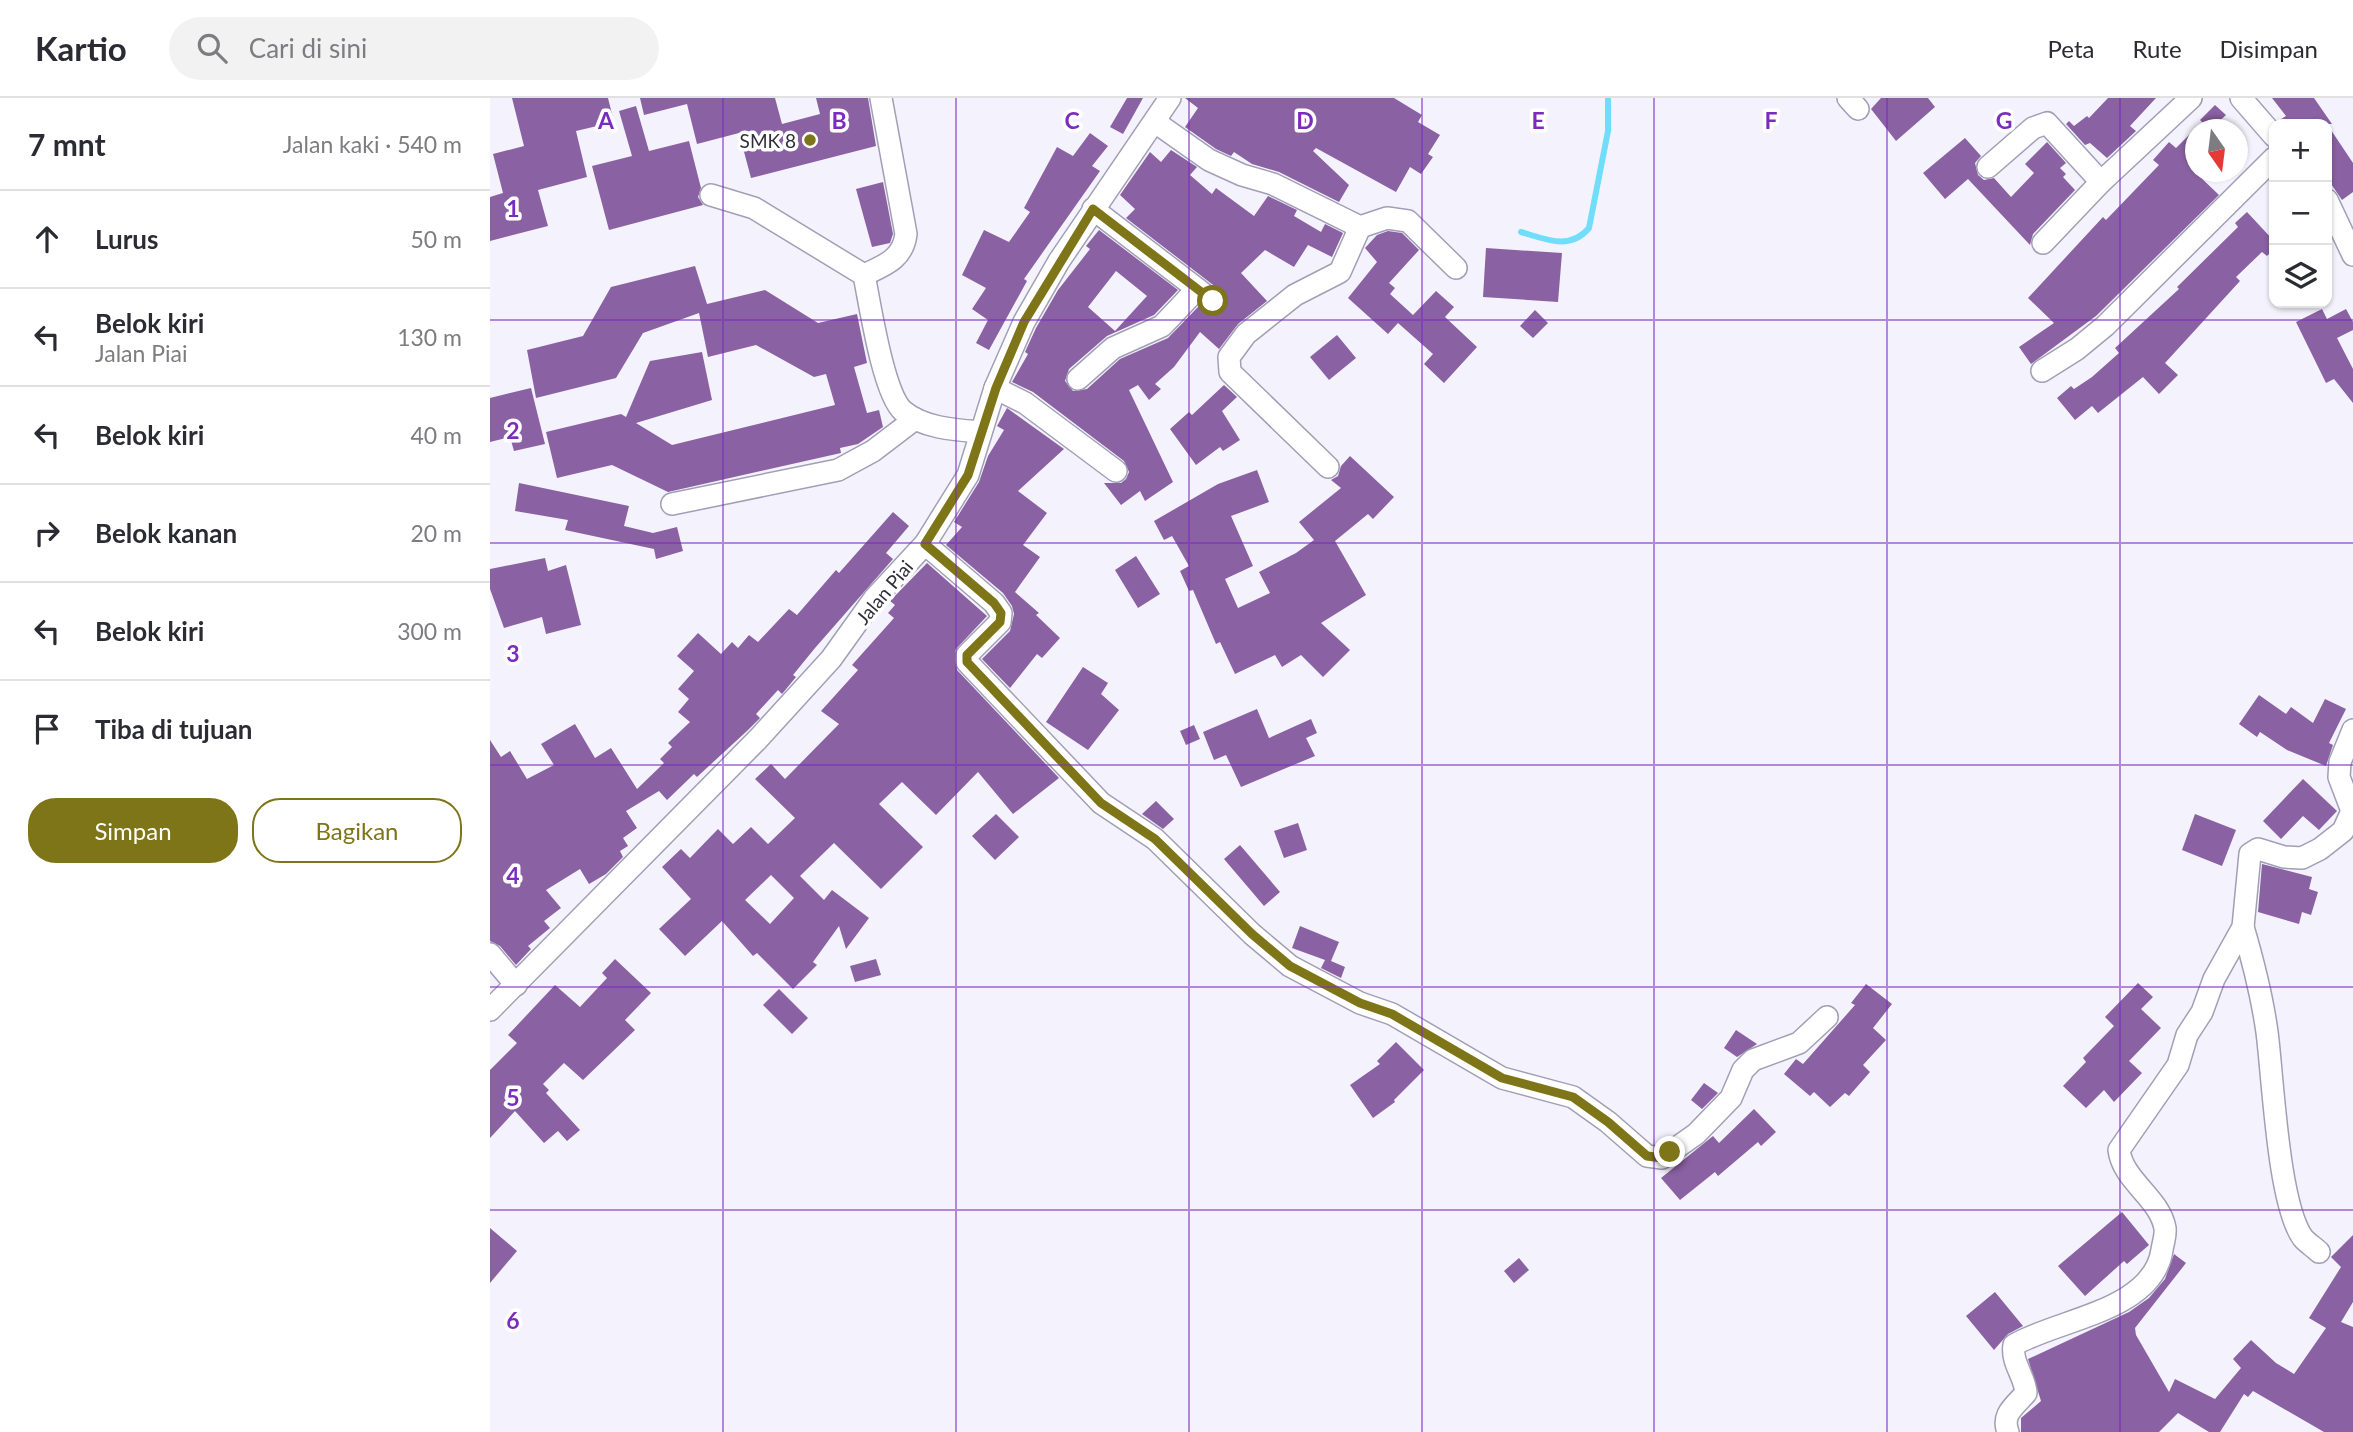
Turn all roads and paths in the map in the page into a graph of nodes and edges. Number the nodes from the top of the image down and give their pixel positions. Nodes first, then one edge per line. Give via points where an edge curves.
1 (881, 98) edge
2 (1170, 98) edge
3 (2191, 98) edge
4 (2241, 98) edge
5 (1156, 122) junction
6 (2269, 130) edge
7 (2269, 163) edge
8 (1988, 167) dead end
9 (2101, 182) junction
10 (711, 195) dead end
11 (1093, 209) junction
12 (2332, 211) edge
13 (1360, 227) junction
14 (2043, 243) dead end
15 (2353, 255) edge
16 (1456, 268) dead end
17 (864, 275) junction
18 (2042, 371) dead end
19 (1078, 379) dead end
20 (996, 388) junction
21 (915, 419) junction
22 (981, 432) junction
23 (1328, 467) dead end
24 (1116, 471) dead end
25 (672, 504) dead end
26 (925, 544) junction
27 (2353, 730) edge
28 (2243, 927) junction
29 (490, 954) edge
30 (516, 985) junction
31 (490, 1010) edge
32 (1827, 1017) dead end
33 (2319, 1252) dead end
34 (2008, 1432) edge

1 - 17 street via 906,234 898,256
2 - 5 street, Jalan Piai
3 - 9 street
4 - 6 street
5 - 11 street, Jalan Piai
5 - 13 street via 1209,160 1273,184
7 - 18 street via 2105,326
8 - 9 street via 2033,128 2047,123
9 - 14 street
10 - 17 street via 754,208
11 - 19 street via 1205,295 1162,326 1113,348
11 - 20 street, Jalan Piai via 1024,322
12 - 15 street
13 - 16 street via 1387,218 1408,221
13 - 23 street via 1340,272 1295,295 1246,334 1229,357 1230,372
17 - 21 street via 880,353 895,396 901,409
20 - 22 street, Jalan Piai
20 - 24 street via 1035,410
21 - 22 street via 951,430
21 - 25 street via 838,470
22 - 26 street, Jalan Piai via 968,475
26 - 30 street, Jalan Piai via 874,599 831,659 750,748
26 - 32 street via 1001,613 1000,622 967,655 967,662 1101,803 1155,839 1252,934 1290,966 1360,1003 1392,1014 1502,1078 1573,1097 1647,1156 1662,1158 1696,1134 1731,1098 1743,1070 1753,1060 1799,1043
27 - 28 street via 2340,762 2339,777 2352,811 2343,831 2302,858 2284,858 2258,849 2250,855
28 - 33 street via 2266,1028 2283,1177 2303,1238
28 - 34 street via 2187,1035 2178,1065 2119,1150 2121,1162 2157,1206 2165,1230 2161,1260 2145,1284 2118,1304 2014,1345 2026,1393 2008,1413
29 - 30 street
30 - 31 street, Jalan Piai

